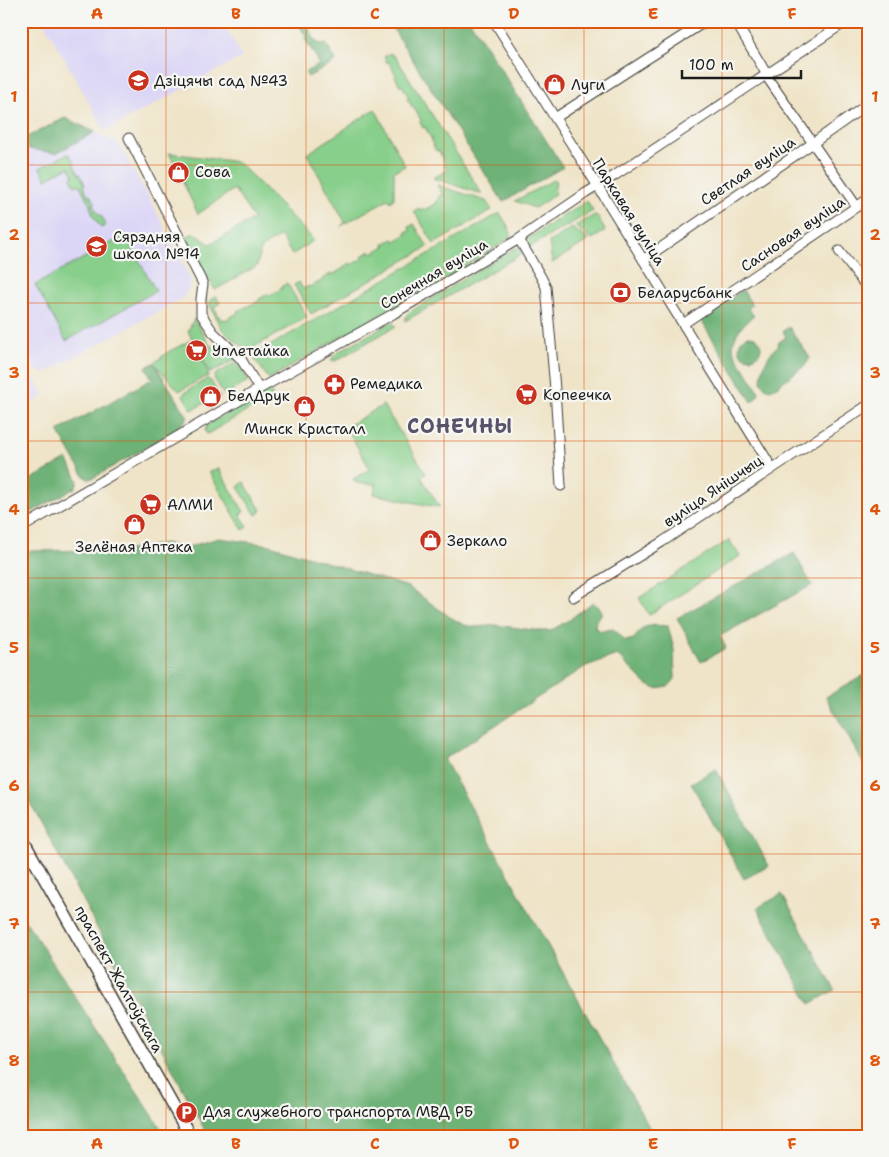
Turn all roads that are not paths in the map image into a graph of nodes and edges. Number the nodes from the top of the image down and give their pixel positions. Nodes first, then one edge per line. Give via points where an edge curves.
1 (494, 21) edge
2 (706, 21) edge
3 (735, 21) edge
4 (847, 21) edge
5 (767, 75) junction
6 (868, 104) edge
7 (555, 118) junction
8 (129, 138) dead end
9 (812, 143) junction
10 (597, 186) junction
11 (868, 199) edge
12 (857, 207) junction
13 (519, 239) junction
14 (839, 251) dead end
15 (643, 260) junction
16 (868, 290) edge
17 (683, 324) junction
18 (259, 389) junction
19 (868, 406) edge
20 (772, 468) junction
21 (561, 486) dead end
22 (21, 528) edge
23 (573, 597) dead end
24 (21, 837) edge
25 (190, 1136) edge

1 - 7 street, Паркавая вуліца
2 - 7 street
3 - 5 street
4 - 5 street, Сонечная вуліца
5 - 9 street
5 - 10 street, Сонечная вуліца
6 - 9 street, Светлая вуліца
7 - 10 street, Паркавая вуліца
8 - 18 street via 203,284 201,314 213,332 241,359
9 - 12 street
9 - 15 street, Светлая вуліца
10 - 13 street, Сонечная вуліца
10 - 15 street, Паркавая вуліца
11 - 12 street, Сасновая вуліца
12 - 17 street, Сасновая вуліца
13 - 18 street, Сонечная вуліца
13 - 21 street via 546,286
14 - 16 street
15 - 17 street, Паркавая вуліца
17 - 20 street, Паркавая вуліца
18 - 22 street, Сонечная вуліца
19 - 20 street, вуліца Янішчыц
20 - 23 street, вуліца Янішчыц
24 - 25 main road, праспект Жалтоўскага

